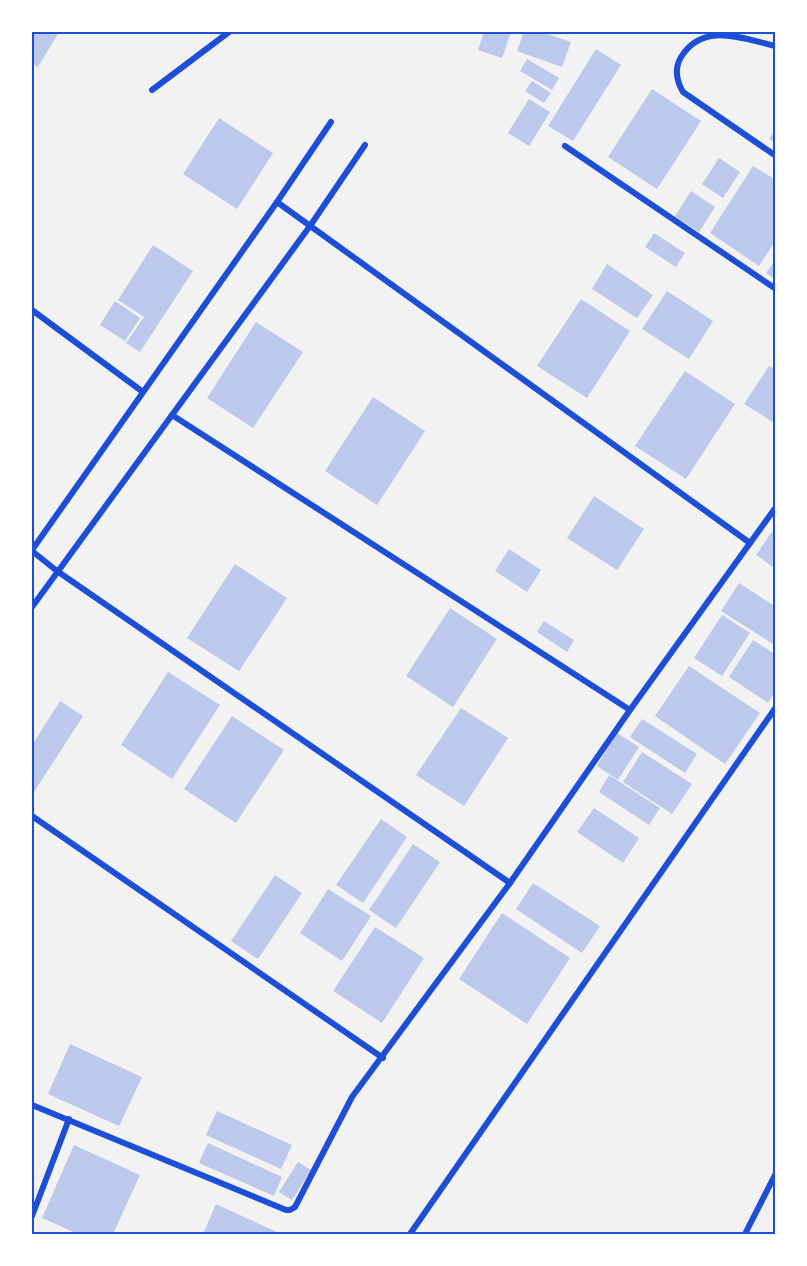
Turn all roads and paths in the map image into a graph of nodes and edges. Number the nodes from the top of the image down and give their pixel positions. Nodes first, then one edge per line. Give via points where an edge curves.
1 (229, 32) edge
2 (776, 46) edge
3 (152, 90) dead end
4 (331, 122) dead end
5 (365, 145) dead end
6 (565, 146) dead end
7 (776, 156) edge
8 (277, 202) junction
9 (310, 226) junction
10 (776, 290) edge
11 (32, 310) edge
12 (143, 392) junction
13 (172, 415) junction
14 (776, 507) edge
15 (750, 543) junction
16 (32, 551) edge
17 (57, 571) junction
18 (32, 607) edge
19 (776, 707) edge
20 (630, 710) junction
21 (32, 816) edge
22 (510, 883) junction
23 (383, 1058) junction
24 (32, 1106) edge
25 (69, 1119) junction
26 (776, 1173) edge
27 (32, 1216) edge
28 (410, 1234) edge
29 (745, 1234) edge

1 - 3 street
2 - 7 street via 710,35 686,49 676,71 683,92
4 - 8 street
5 - 9 street
6 - 10 street
8 - 9 street
8 - 12 street
9 - 13 street
9 - 15 street
11 - 12 street
12 - 16 street
13 - 17 street
13 - 20 street
14 - 15 street
15 - 20 street
16 - 17 street
17 - 18 street
17 - 22 street
19 - 28 street
20 - 22 street
21 - 23 street
22 - 23 street
23 - 25 street via 352,1097 290,1210
24 - 25 street
25 - 27 street
26 - 29 street

